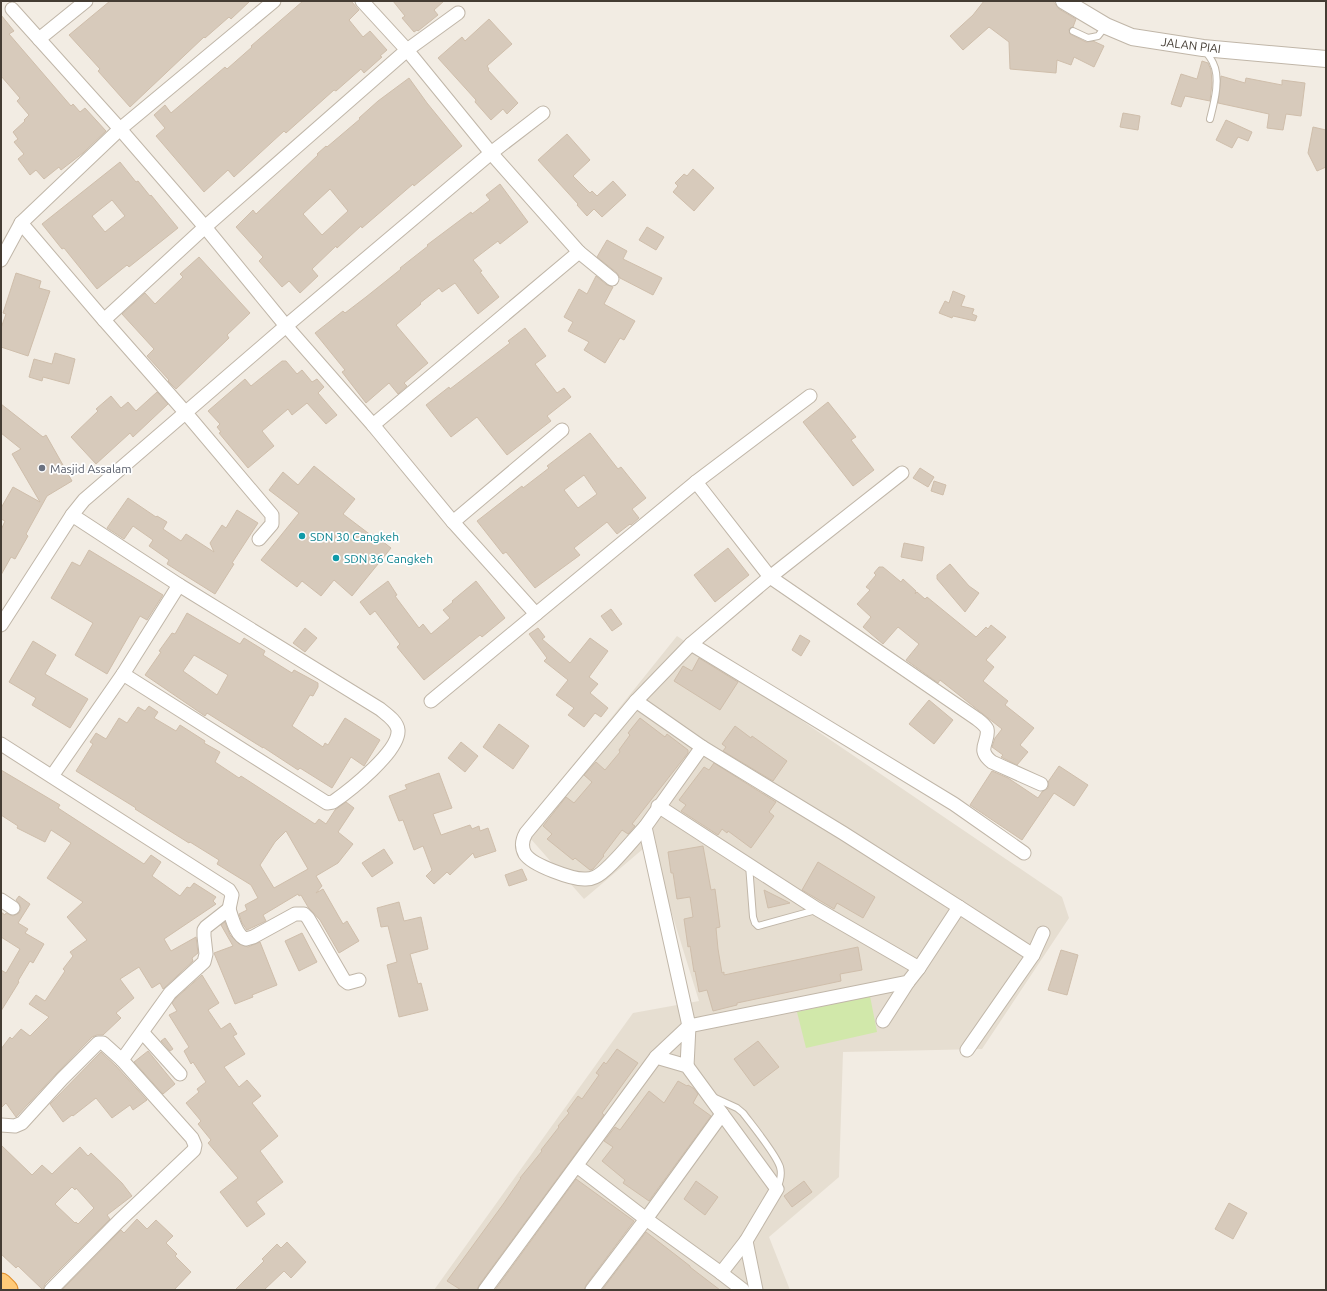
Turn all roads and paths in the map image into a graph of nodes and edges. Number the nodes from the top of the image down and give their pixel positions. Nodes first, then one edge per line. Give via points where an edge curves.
1 (86, 1) edge
2 (274, 1) edge
3 (362, 1) edge
4 (1064, 1) edge
5 (12, 9) dead end
6 (458, 13) dead end
7 (1106, 26) junction
8 (1073, 31) dead end
9 (39, 39) junction
10 (1204, 48) junction
11 (407, 50) junction
12 (1326, 59) edge
13 (543, 113) dead end
14 (1210, 119) dead end
15 (120, 129) junction
16 (492, 153) junction
17 (21, 223) junction
18 (205, 227) junction
19 (579, 252) junction
20 (1, 260) edge
21 (612, 279) dead end
22 (104, 320) junction
23 (286, 326) junction
24 (810, 396) dead end
25 (185, 412) junction
26 (373, 426) junction
27 (562, 430) dead end
28 (902, 473) dead end
29 (696, 482) junction
30 (72, 515) junction
31 (453, 522) junction
32 (259, 538) dead end
33 (770, 577) junction
34 (179, 585) junction
35 (536, 614) junction
36 (1, 626) edge
37 (691, 644) junction
38 (123, 674) junction
39 (636, 701) junction
40 (431, 702) dead end
41 (1, 744) edge
42 (702, 747) junction
43 (52, 776) junction
44 (1041, 784) dead end
45 (658, 806) junction
46 (645, 827) junction
47 (1024, 853) dead end
48 (749, 865) junction
49 (1, 900) edge
50 (13, 908) dead end
51 (959, 908) junction
52 (229, 909) junction
53 (817, 909) junction
54 (1043, 933) dead end
55 (1033, 954) junction
56 (919, 968) junction
57 (359, 980) dead end
58 (908, 982) junction
59 (883, 1021) dead end
60 (689, 1026) junction
61 (143, 1032) junction
62 (967, 1050) dead end
63 (656, 1057) junction
64 (122, 1060) junction
65 (687, 1066) junction
66 (180, 1074) dead end
67 (710, 1096) junction
68 (722, 1114) junction
69 (1, 1125) edge
70 (577, 1166) junction
71 (777, 1189) junction
72 (646, 1219) junction
73 (746, 1241) junction
74 (721, 1273) junction
75 (1, 1284) edge
76 (7, 1290) edge
77 (51, 1290) edge
78 (485, 1290) edge
79 (592, 1290) edge
80 (743, 1290) edge
81 (756, 1290) edge

1 - 9 street
2 - 15 street
3 - 11 street
4 - 7 street, JALAN PIAI
5 - 9 street
6 - 11 street
7 - 8 lane via 1098,36 1088,38
7 - 10 street, JALAN PIAI via 1132,37
9 - 15 street
10 - 12 street, JALAN PIAI
10 - 14 lane via 1215,70 1216,90
11 - 16 street
11 - 18 street
13 - 16 street
15 - 17 street
15 - 18 street
16 - 19 street
16 - 23 street
17 - 20 street
17 - 22 street
18 - 22 street
18 - 23 street
19 - 21 street
19 - 26 street
22 - 25 street
23 - 25 street
23 - 26 street
24 - 29 street
25 - 30 street via 84,500
25 - 32 street via 272,515 272,524
26 - 31 street
27 - 31 street
28 - 33 street
29 - 33 street
29 - 35 street
30 - 34 street
30 - 36 street
31 - 35 street
33 - 37 street
33 - 44 street via 977,719 987,729 984,748 987,758
34 - 38 street
34 - 38 street via 380,709 395,722 398,730 396,740 369,774 333,802 326,803
35 - 40 street
37 - 39 street
37 - 47 street via 954,804
38 - 43 street
39 - 42 street
39 - 46 street via 526,833 522,847 529,858 550,870 587,879 603,873
41 - 43 street
42 - 45 street
42 - 51 street
43 - 52 street via 229,890 232,895
45 - 46 street
45 - 48 street
46 - 60 street
48 - 53 street
48 - 53 lane via 753,917 758,926
49 - 50 street
51 - 55 street
51 - 56 street
52 - 57 street via 241,937 246,939 296,914 304,914 344,980 348,983
52 - 61 street via 204,930 204,962 170,993
53 - 56 street
54 - 55 street
55 - 62 street
56 - 58 street
58 - 59 street
58 - 60 street
60 - 63 street
60 - 65 street
61 - 64 street
61 - 66 street
63 - 65 street
63 - 70 street
64 - 69 street via 103,1043 98,1043 22,1123 15,1126
64 - 77 street via 192,1138 196,1147
65 - 67 street
67 - 68 street
67 - 71 lane via 743,1113 780,1166
68 - 71 street
68 - 72 street
70 - 72 street
70 - 78 street
71 - 73 street
72 - 74 street
72 - 79 street
73 - 74 street
73 - 81 street
74 - 80 street
75 - 76 highway

